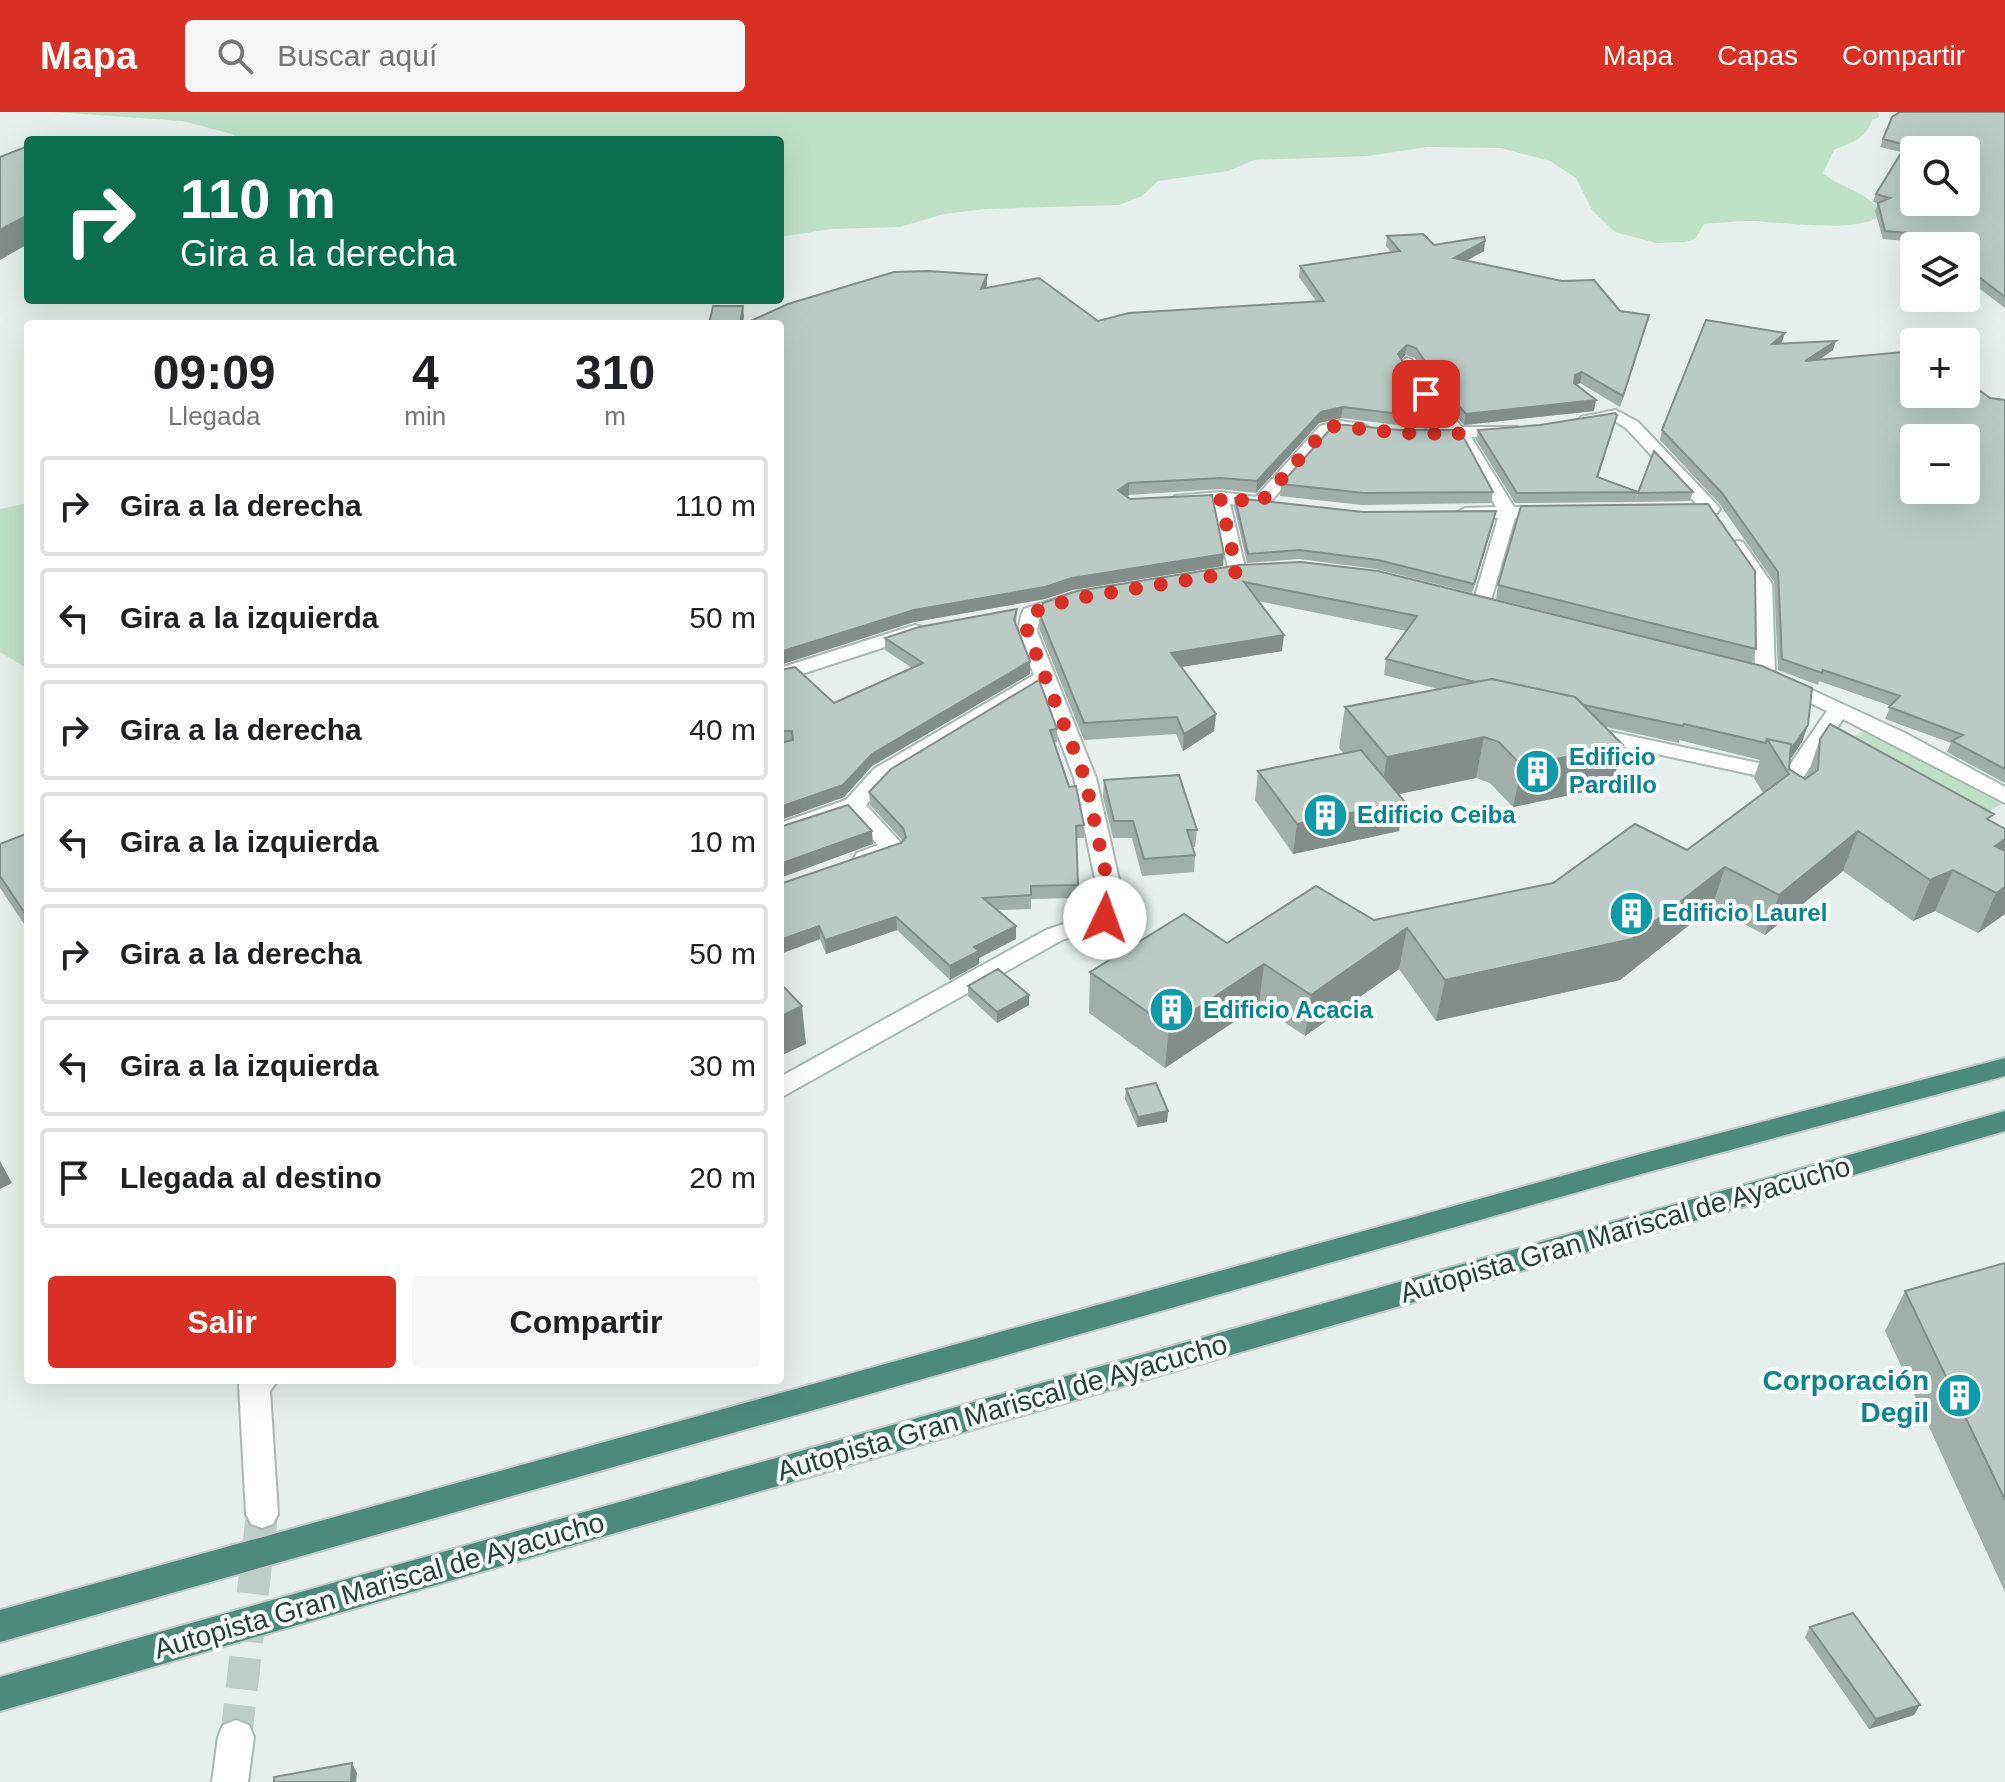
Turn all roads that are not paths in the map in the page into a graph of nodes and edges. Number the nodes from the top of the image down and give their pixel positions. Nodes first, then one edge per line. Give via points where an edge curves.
1 (1407, 363) edge
2 (1592, 399) edge
3 (1616, 415) junction
4 (1563, 425) edge
5 (1535, 428) edge
6 (1385, 432) edge
7 (1416, 433) edge
8 (1459, 434) junction
9 (1220, 497) junction
10 (1159, 501) edge
11 (1260, 503) junction
12 (1289, 506) edge
13 (1680, 509) edge
14 (1571, 511) edge
15 (1450, 513) edge
16 (1508, 513) junction
17 (1720, 521) junction
18 (1237, 572) edge
19 (1100, 594) edge
20 (1482, 603) edge
21 (1048, 606) junction
22 (1005, 614) edge
23 (928, 628) edge
24 (784, 674) edge
25 (1046, 676) junction
26 (1840, 708) junction
27 (1560, 727) edge
28 (2005, 796) edge
29 (854, 805) junction
30 (784, 829) edge
31 (851, 863) edge
32 (2005, 1067) edge
33 (784, 1087) edge
34 (2005, 1121) edge
35 (258, 1384) edge
36 (262, 1514) tunnel mouth
37 (0, 1626) edge
38 (0, 1694) edge
39 (236, 1737) tunnel mouth
40 (230, 1782) edge

1 - 8 street
2 - 3 street
3 - 4 street
3 - 17 street via 1632,425
5 - 8 street
6 - 11 street via 1326,429
7 - 8 street
8 - 16 street
9 - 10 street
9 - 11 street
9 - 18 street
11 - 12 street
13 - 17 street
14 - 16 street
15 - 16 street
16 - 20 street
17 - 26 street via 1763,584 1757,673
19 - 21 street
21 - 22 street
21 - 25 street via 1031,613 1027,621
23 - 24 street
25 - 29 street via 882,774
25 - 33 street via 1085,778 1110,893 1105,918 1054,935
26 - 27 street via 1791,787
26 - 28 street
29 - 30 street
29 - 31 street via 893,848
32 - 37 highway via 1626,1168
34 - 38 highway, Autopista Gran Mariscal de Ayacucho
35 - 36 street
39 - 40 street

